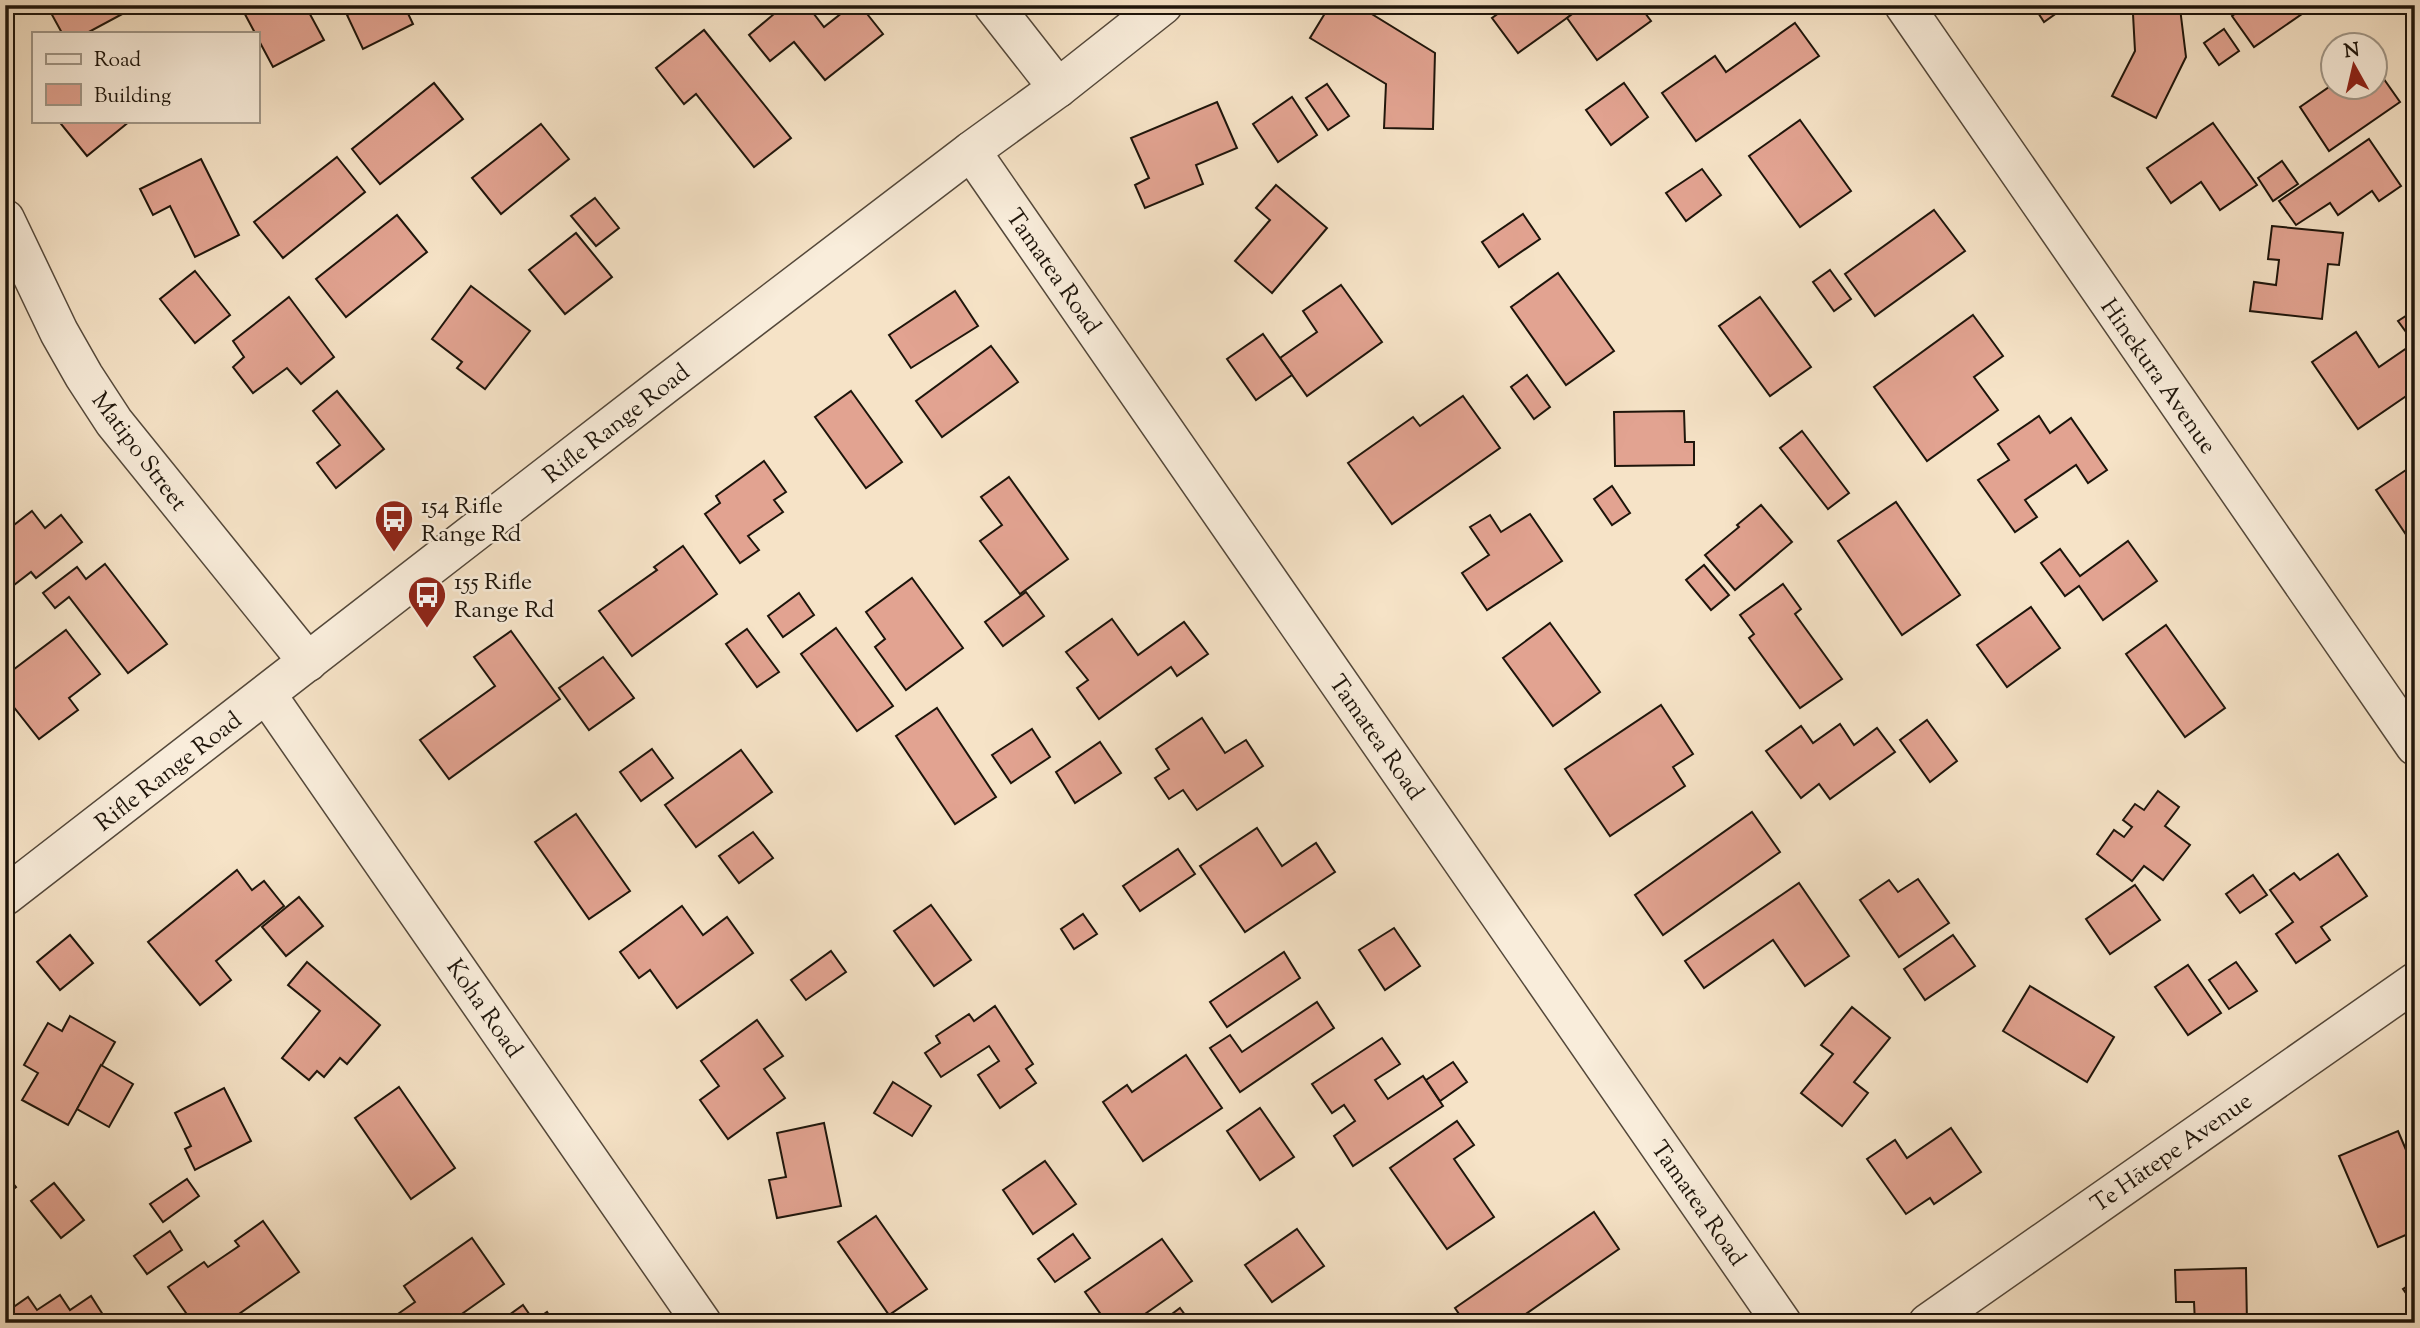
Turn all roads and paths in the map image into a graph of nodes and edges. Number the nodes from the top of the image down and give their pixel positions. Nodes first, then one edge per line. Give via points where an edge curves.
1 (993, 5) edge
2 (1163, 5) edge
3 (1904, 5) edge
4 (1058, 88) junction
5 (971, 151) junction
6 (5, 219) edge
7 (308, 662) junction
8 (267, 695) junction
9 (2415, 746) edge
10 (5, 896) edge
11 (2415, 982) edge
12 (702, 1323) edge
13 (1782, 1323) edge
14 (1928, 1323) edge

1 - 4 street
2 - 4 street, Rifle Range Road
3 - 9 street, Hinekura Avenue
4 - 5 street, Rifle Range Road
5 - 7 street, Rifle Range Road
5 - 13 street, Tamatea Road
6 - 7 street, Matipo Street via 59,332 114,422
7 - 8 street, Rifle Range Road
8 - 10 street, Rifle Range Road
8 - 12 street, Koha Road
11 - 14 street, Te Hātepe Avenue

